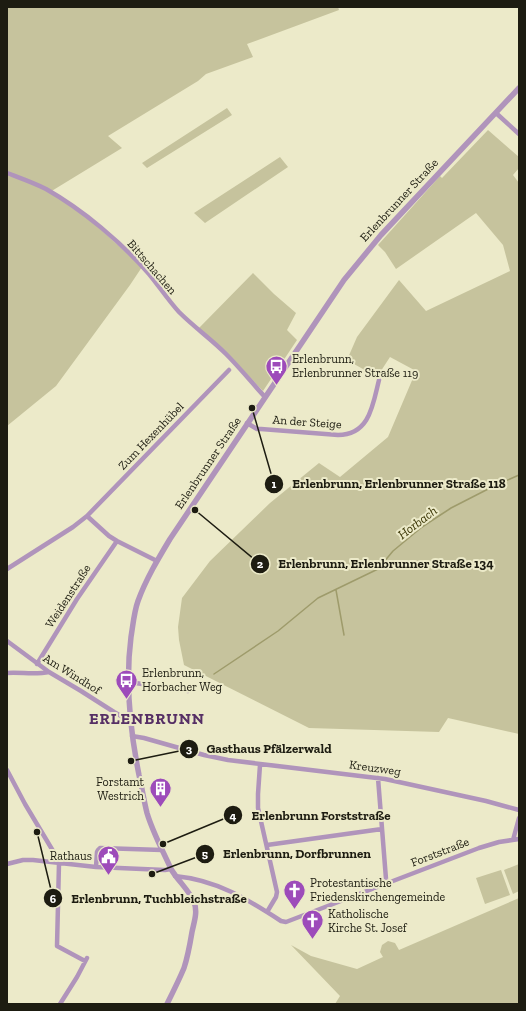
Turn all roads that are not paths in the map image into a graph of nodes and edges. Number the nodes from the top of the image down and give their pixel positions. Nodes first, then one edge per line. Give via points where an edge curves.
1 (519, 88) edge
2 (496, 113) junction
3 (519, 134) edge
4 (7, 173) edge
5 (229, 370) dead end
6 (379, 380) dead end
7 (265, 397) junction
8 (247, 423) junction
9 (87, 516) junction
10 (117, 541) junction
11 (157, 561) junction
12 (7, 569) edge
13 (7, 641) edge
14 (37, 664) junction
15 (49, 672) junction
16 (7, 673) edge
17 (129, 682) junction
18 (188, 691) dead end
19 (130, 717) junction
20 (132, 736) junction
21 (260, 765) junction
22 (7, 770) edge
23 (378, 778) junction
24 (519, 810) edge
25 (519, 818) edge
26 (382, 829) junction
27 (519, 839) edge
28 (513, 840) junction
29 (267, 845) junction
30 (162, 850) junction
31 (59, 863) junction
32 (7, 864) edge
33 (96, 867) junction
34 (171, 869) junction
35 (175, 876) junction
36 (387, 883) junction
37 (267, 912) junction
38 (60, 1004) edge
39 (167, 1004) edge

1 - 2 street, Erlenbrunner Straße
2 - 3 street
2 - 7 street, Erlenbrunner Straße via 381,235 352,270
4 - 7 street, Bittschachen via 46,189 107,233 131,255 179,312 226,354
5 - 9 street, Zum Hexenhübel
6 - 8 street, An der Steige via 366,421 358,430 349,434 257,429
7 - 8 street, Erlenbrunner Straße
8 - 11 street, Erlenbrunner Straße
9 - 10 street
9 - 12 street, Zum Hexenhübel
10 - 11 street
10 - 14 street, Weidenstraße
11 - 17 street, Erlenbrunner Straße via 138,602 133,623
13 - 14 street, Am Windhof
14 - 15 street, Am Windhof
15 - 16 street
15 - 19 street, Am Windhof via 121,716
17 - 18 street
17 - 19 street, Erlenbrunner Straße
19 - 20 street, Erlenbrunner Straße
20 - 21 street, Kreuzweg via 221,759
20 - 30 street, Erlenbrunner Straße via 147,813
21 - 23 street, Kreuzweg
21 - 29 street via 258,801
22 - 31 street
23 - 24 street, Kreuzweg
23 - 26 street
25 - 28 street
26 - 29 street
26 - 36 street
27 - 28 street, Forststraße
28 - 36 street, Forststraße via 479,848
29 - 37 street via 278,892
30 - 33 street via 100,848 97,852
30 - 34 street, Erlenbrunner Straße
31 - 32 street via 23,860
31 - 33 street
31 - 38 street via 57,946 86,959
33 - 34 street
34 - 35 street, Erlenbrunner Straße
35 - 37 street, Forststraße via 228,890
35 - 39 street, Erlenbrunner Straße via 192,898 195,915 184,967
36 - 37 street, Forststraße via 286,922

